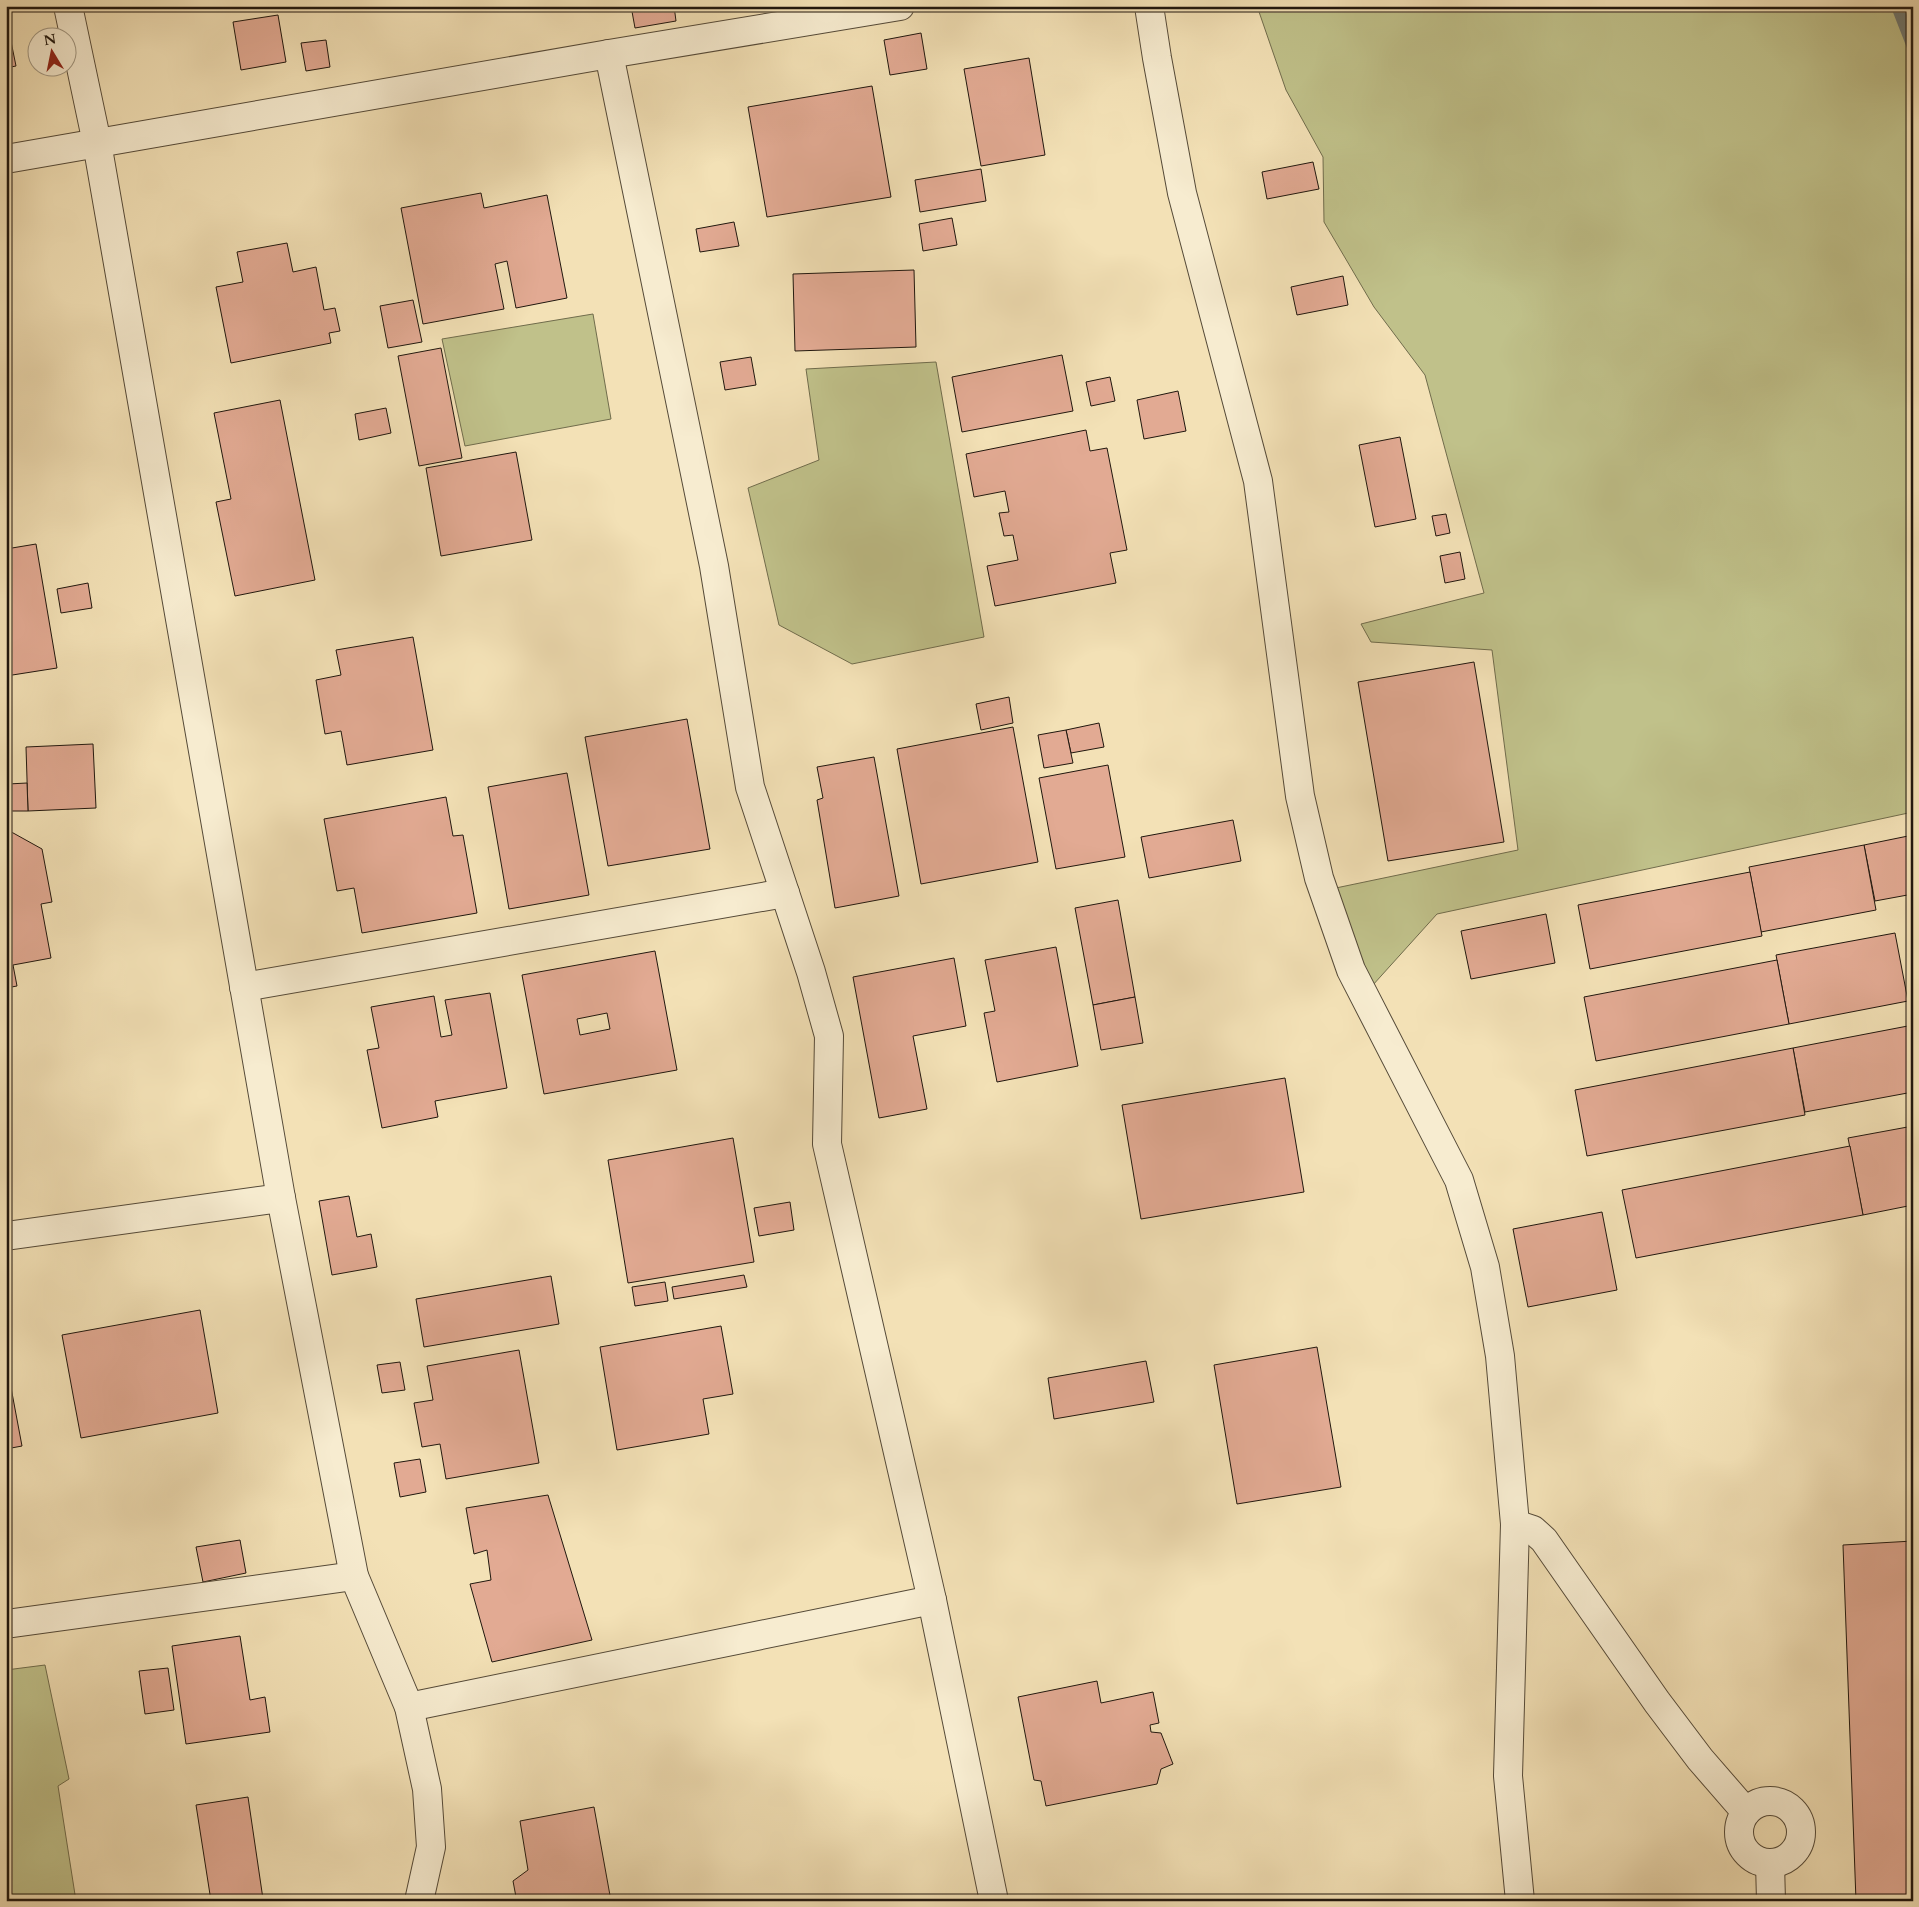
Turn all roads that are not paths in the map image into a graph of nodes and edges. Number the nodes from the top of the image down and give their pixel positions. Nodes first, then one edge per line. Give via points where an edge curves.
1 (68, 6) edge
2 (900, 6) edge
3 (1150, 6) edge
4 (609, 54) junction
5 (97, 143) junction
6 (6, 159) edge
7 (785, 893) junction
8 (244, 987) junction
9 (281, 1198) junction
10 (6, 1236) edge
11 (1514, 1524) junction
12 (354, 1576) junction
13 (932, 1600) junction
14 (6, 1624) edge
15 (409, 1707) junction
16 (1746, 1812) junction
17 (1770, 1864) junction
18 (419, 1901) edge
19 (994, 1901) edge
20 (1520, 1901) edge
21 (1771, 1901) edge

1 - 5 street
2 - 4 street
3 - 11 street via 1182,193 1258,481 1300,796 1319,878 1351,970 1459,1180 1485,1267 1500,1356
4 - 5 street
4 - 7 street via 714,566 750,788
5 - 6 street
5 - 8 street
7 - 8 street
7 - 13 street via 829,1036 826,1144
8 - 9 street
9 - 10 street
9 - 12 street
11 - 16 street via 1533,1530 1544,1540 1657,1702
11 - 20 street via 1508,1776
12 - 14 street
12 - 15 street
13 - 15 street
13 - 19 street
15 - 18 street via 427,1789 431,1847
16 - 17 street via 1739,1824 1745,1851 1756,1860
16 - 17 street via 1756,1803 1770,1800 1784,1803 1796,1812 1801,1824 1801,1839 1795,1852
17 - 21 street

